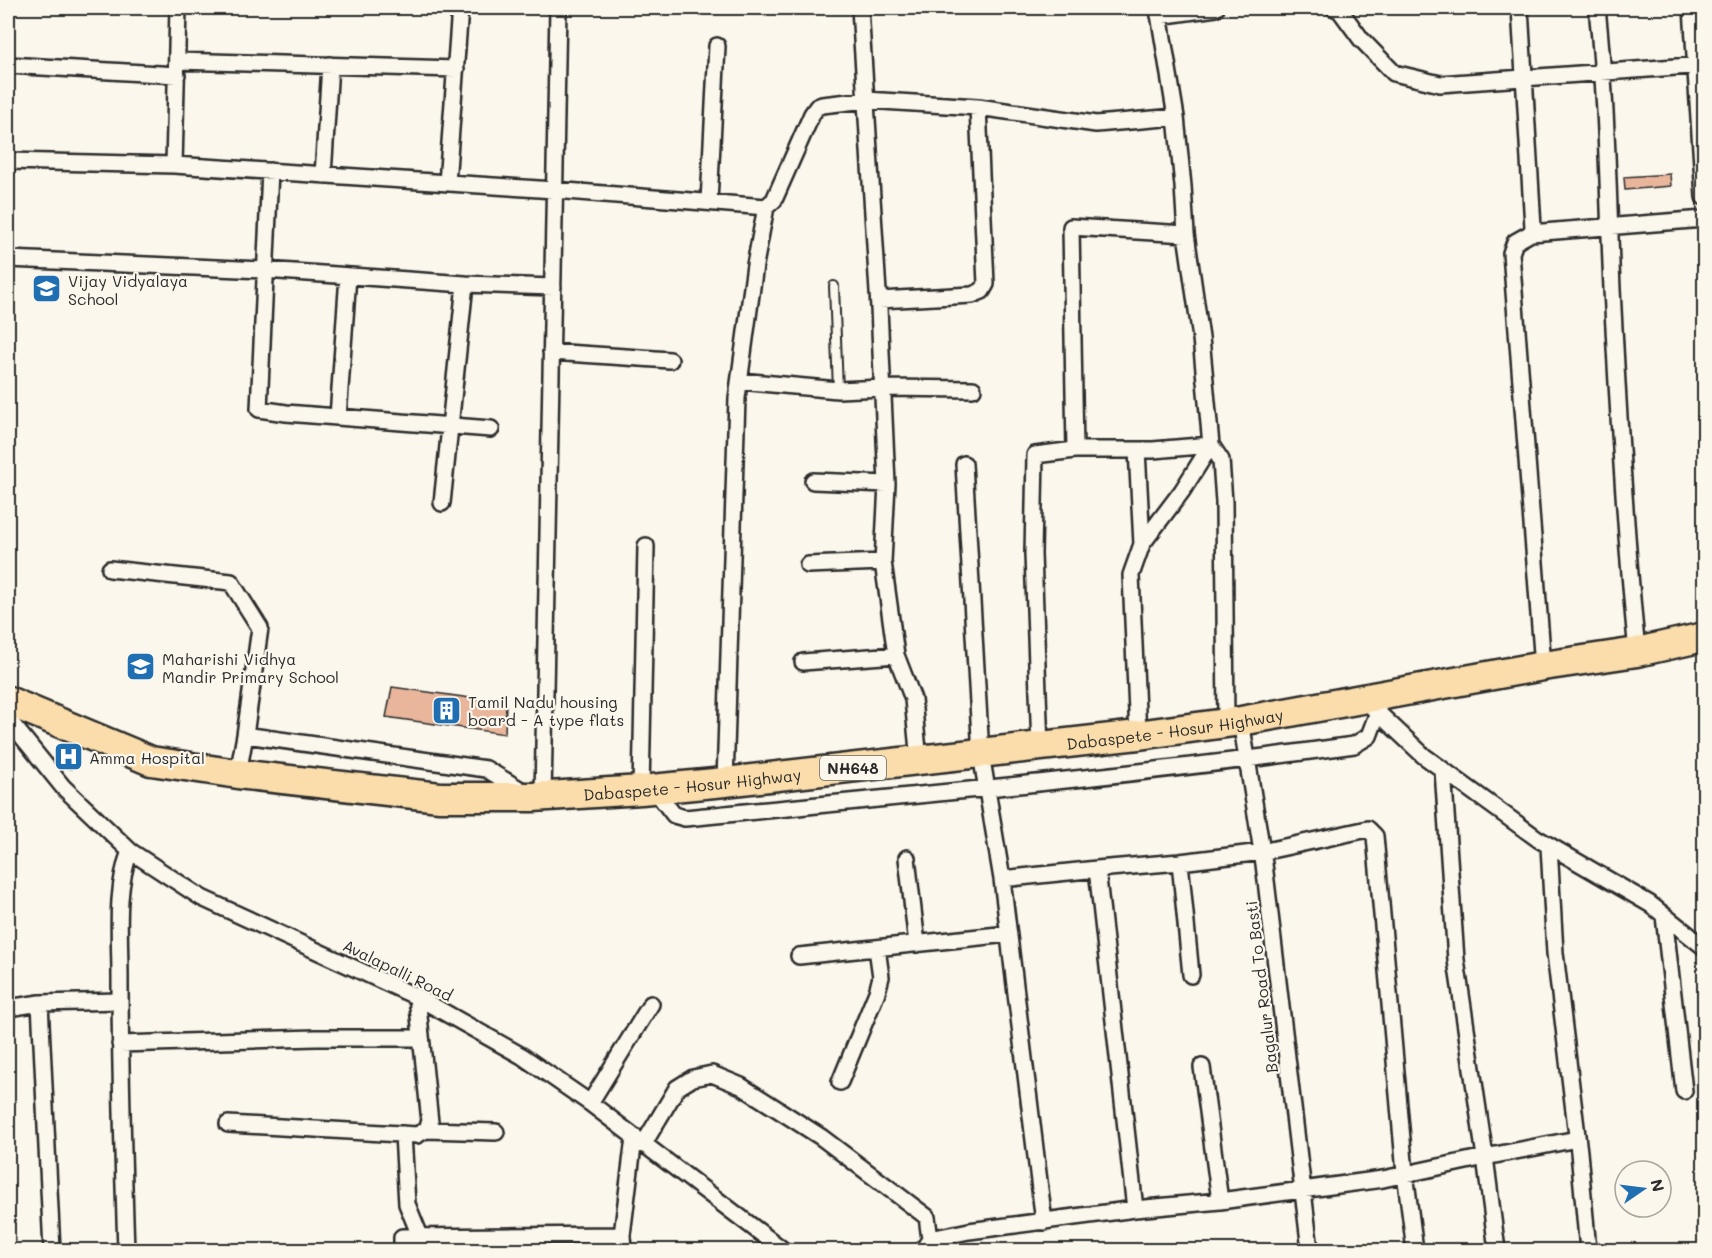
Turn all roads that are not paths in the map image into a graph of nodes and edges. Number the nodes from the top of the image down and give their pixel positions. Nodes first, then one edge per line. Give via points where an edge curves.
1 (178, 8) edge
2 (460, 8) edge
3 (558, 8) edge
4 (860, 8) edge
5 (1216, 8) edge
6 (1334, 8) edge
7 (1520, 8) edge
8 (1597, 8) edge
9 (1692, 8) edge
10 (1159, 12) edge
11 (717, 46) dead end
12 (8, 65) edge
13 (330, 65) junction
14 (1700, 65) edge
15 (177, 68) junction
16 (456, 69) junction
17 (1604, 72) junction
18 (1525, 78) junction
19 (866, 100) junction
20 (978, 107) junction
21 (1176, 117) junction
22 (8, 162) edge
23 (174, 165) junction
24 (270, 171) junction
25 (323, 175) junction
26 (447, 183) junction
27 (554, 190) junction
28 (1704, 197) edge
29 (709, 202) junction
30 (765, 207) junction
31 (1704, 219) edge
32 (1610, 227) junction
33 (1532, 233) junction
34 (1186, 234) junction
35 (8, 259) edge
36 (265, 270) junction
37 (348, 276) junction
38 (465, 284) junction
39 (834, 286) dead end
40 (553, 287) junction
41 (879, 300) junction
42 (551, 352) junction
43 (670, 360) dead end
44 (740, 381) junction
45 (882, 388) junction
46 (973, 389) dead end
47 (838, 390) junction
48 (338, 417) junction
49 (451, 426) junction
50 (491, 429) dead end
51 (1211, 445) junction
52 (1075, 450) junction
53 (1137, 450) junction
54 (964, 464) dead end
55 (813, 481) dead end
56 (887, 484) junction
57 (442, 503) dead end
58 (1142, 544) junction
59 (646, 546) dead end
60 (883, 562) junction
61 (808, 565) dead end
62 (110, 569) dead end
63 (1704, 637) edge
64 (1637, 652) junction
65 (896, 655) junction
66 (803, 662) dead end
67 (1543, 666) junction
68 (8, 701) edge
69 (1370, 705) junction
70 (8, 719) edge
71 (1233, 722) junction
72 (245, 735) junction
73 (1138, 735) junction
74 (1040, 747) junction
75 (981, 754) junction
76 (919, 760) junction
77 (1247, 760) junction
78 (1443, 770) junction
79 (238, 774) junction
80 (725, 782) junction
81 (648, 789) junction
82 (987, 789) junction
83 (538, 797) junction
84 (1549, 846) junction
85 (130, 851) junction
86 (1262, 852) junction
87 (907, 858) dead end
88 (1180, 862) junction
89 (1097, 868) junction
90 (1002, 879) junction
91 (1664, 916) junction
92 (1008, 934) junction
93 (917, 944) junction
94 (1704, 947) edge
95 (877, 948) junction
96 (799, 956) dead end
97 (1191, 975) dead end
98 (417, 997) junction
99 (120, 1001) junction
100 (40, 1003) junction
101 (651, 1004) dead end
102 (8, 1008) edge
103 (421, 1038) junction
104 (120, 1044) junction
105 (1202, 1067) dead end
106 (840, 1082) dead end
107 (1684, 1091) dead end
108 (590, 1104) junction
109 (228, 1124) dead end
110 (426, 1130) junction
111 (496, 1132) dead end
112 (403, 1134) junction
113 (1577, 1139) junction
114 (639, 1141) junction
115 (1485, 1156) junction
116 (1405, 1173) junction
117 (1304, 1190) junction
118 (1220, 1201) junction
119 (1135, 1209) junction
120 (1044, 1222) junction
121 (420, 1236) junction
122 (622, 1243) edge
123 (927, 1245) edge
124 (52, 1251) edge
125 (126, 1251) edge
126 (402, 1251) edge
127 (783, 1251) edge
128 (1310, 1251) edge
129 (1415, 1251) edge
130 (1497, 1251) edge
131 (1588, 1251) edge

1 - 15 street
2 - 16 street
3 - 27 street
4 - 19 street
5 - 10 street
6 - 18 street via 1394,73 1440,84
7 - 18 street
8 - 17 street
9 - 14 street
10 - 21 street, Bagalur Road To Basti
11 - 29 street
12 - 15 street
13 - 15 street
13 - 16 street
13 - 25 street
14 - 17 street
14 - 28 street
15 - 23 street
16 - 26 street
17 - 18 street
17 - 32 street
18 - 33 street
19 - 20 street
19 - 30 street via 817,107 774,200
19 - 41 street
20 - 21 street via 1096,124
20 - 41 street via 986,284 982,291 972,295
21 - 34 street, Bagalur Road To Basti
22 - 23 street
23 - 24 street
24 - 25 street
24 - 36 street
25 - 26 street
26 - 27 street
27 - 29 street
27 - 40 street
29 - 30 street
30 - 44 street
31 - 32 street
32 - 33 street
32 - 64 street via 1626,540
33 - 67 street via 1515,242 1511,253
34 - 51 street, Bagalur Road To Basti
34 - 52 street via 1071,226
35 - 36 street
36 - 37 street
36 - 48 street via 259,409
37 - 38 street
37 - 48 street
38 - 40 street
38 - 49 street
39 - 47 lane
40 - 42 street
41 - 45 street
42 - 43 street
42 - 83 street
44 - 47 street
44 - 80 street
45 - 46 street
45 - 47 street
45 - 56 street
48 - 49 street
49 - 50 street
49 - 57 street
51 - 53 street
51 - 58 street
51 - 71 street, Bagalur Road To Basti via 1221,460
52 - 53 street
52 - 74 street via 1035,455
53 - 58 street
54 - 75 street
55 - 56 street
56 - 60 street
58 - 73 street via 1131,574
59 - 81 street
60 - 61 street
60 - 65 street
62 - 72 street via 231,582 260,628
63 - 64 highway, Dabaspete - Hosur Highway / NH648
64 - 67 highway, Dabaspete - Hosur Highway / NH648
65 - 66 street
65 - 76 street via 913,699
67 - 69 highway, Dabaspete - Hosur Highway / NH648
68 - 79 highway, Dabaspete - Hosur Highway / NH648 via 151,761
69 - 71 highway, Dabaspete - Hosur Highway / NH648
69 - 77 street via 1369,736 1354,745
69 - 78 street
70 - 85 street, Avalapalli Road via 63,787
71 - 73 highway, Dabaspete - Hosur Highway / NH648
71 - 77 street, Bagalur Road To Basti
72 - 79 street
72 - 83 street via 486,769
73 - 74 highway, Dabaspete - Hosur Highway / NH648
74 - 75 highway, Dabaspete - Hosur Highway / NH648
75 - 76 highway, Dabaspete - Hosur Highway / NH648
75 - 82 street
76 - 80 highway, Dabaspete - Hosur Highway / NH648
77 - 82 street
77 - 86 street, Bagalur Road To Basti
78 - 84 street
78 - 115 street via 1456,960
79 - 83 highway, Dabaspete - Hosur Highway / NH648 via 440,797
80 - 81 highway, Dabaspete - Hosur Highway / NH648
81 - 82 street via 674,815 685,818
81 - 83 highway, Dabaspete - Hosur Highway / NH648
82 - 90 street
84 - 91 street
84 - 113 street via 1555,953
85 - 98 street, Avalapalli Road via 202,898
85 - 99 street via 123,871 120,907
86 - 88 street
86 - 116 street via 1368,829 1375,836
86 - 117 street, Bagalur Road To Basti
87 - 93 street
88 - 89 street
88 - 97 street
89 - 90 street
89 - 119 street
90 - 92 street
91 - 94 street
91 - 107 street
92 - 93 street
92 - 120 street
93 - 95 street
95 - 96 street
95 - 106 street via 881,977 877,992
98 - 103 street
98 - 108 street, Avalapalli Road via 522,1056
99 - 100 street
99 - 104 street
100 - 102 street
100 - 124 street
101 - 108 street
103 - 104 street
103 - 110 street via 430,1122
104 - 125 street
105 - 118 street
108 - 114 street, Avalapalli Road
109 - 112 street
110 - 111 street
110 - 112 street via 417,1135
112 - 121 street via 407,1204
113 - 115 street
113 - 131 street
114 - 122 street
114 - 123 street via 677,1088 693,1078 712,1074 741,1086 821,1137 927,1217
114 - 127 street, Avalapalli Road
115 - 116 street
115 - 130 street
116 - 117 street
116 - 129 street
117 - 118 street
117 - 128 street, Bagalur Road To Basti
118 - 119 street
119 - 120 street
120 - 123 street via 969,1231
121 - 122 street
121 - 126 street via 402,1237

